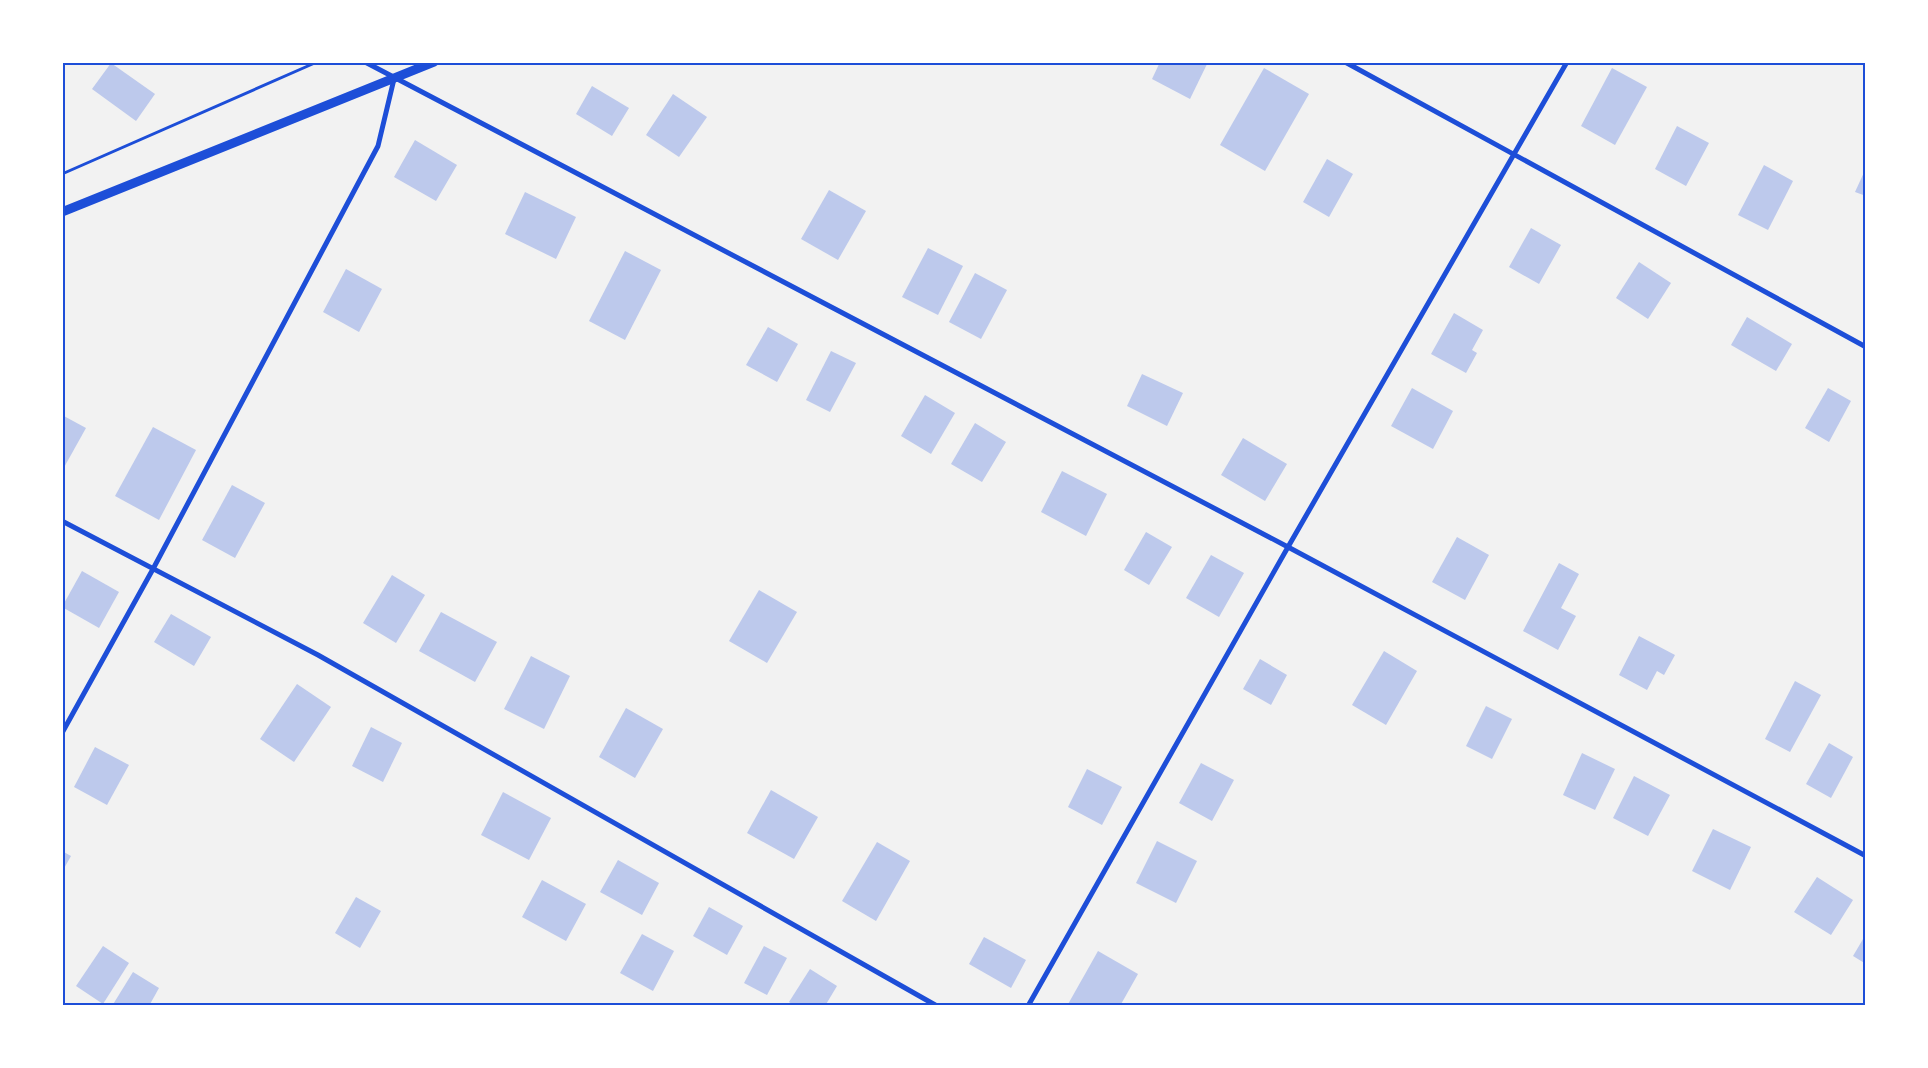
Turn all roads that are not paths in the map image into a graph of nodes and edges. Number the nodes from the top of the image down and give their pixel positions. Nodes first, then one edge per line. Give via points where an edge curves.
1 (365, 62) edge
2 (434, 62) edge
3 (1345, 62) edge
4 (1567, 62) edge
5 (394, 79) junction
6 (1514, 155) junction
7 (62, 212) edge
8 (1866, 347) edge
9 (62, 521) edge
10 (1288, 547) junction
11 (154, 569) junction
12 (62, 734) edge
13 (1866, 856) edge
14 (937, 1006) edge
15 (1028, 1006) edge

1 - 5 street
2 - 5 street
3 - 6 street
4 - 6 street
5 - 7 street
5 - 10 street
5 - 11 street via 378,146
6 - 8 street
6 - 10 street
9 - 11 street
10 - 13 street
10 - 15 street
11 - 12 street
11 - 14 street via 326,660

